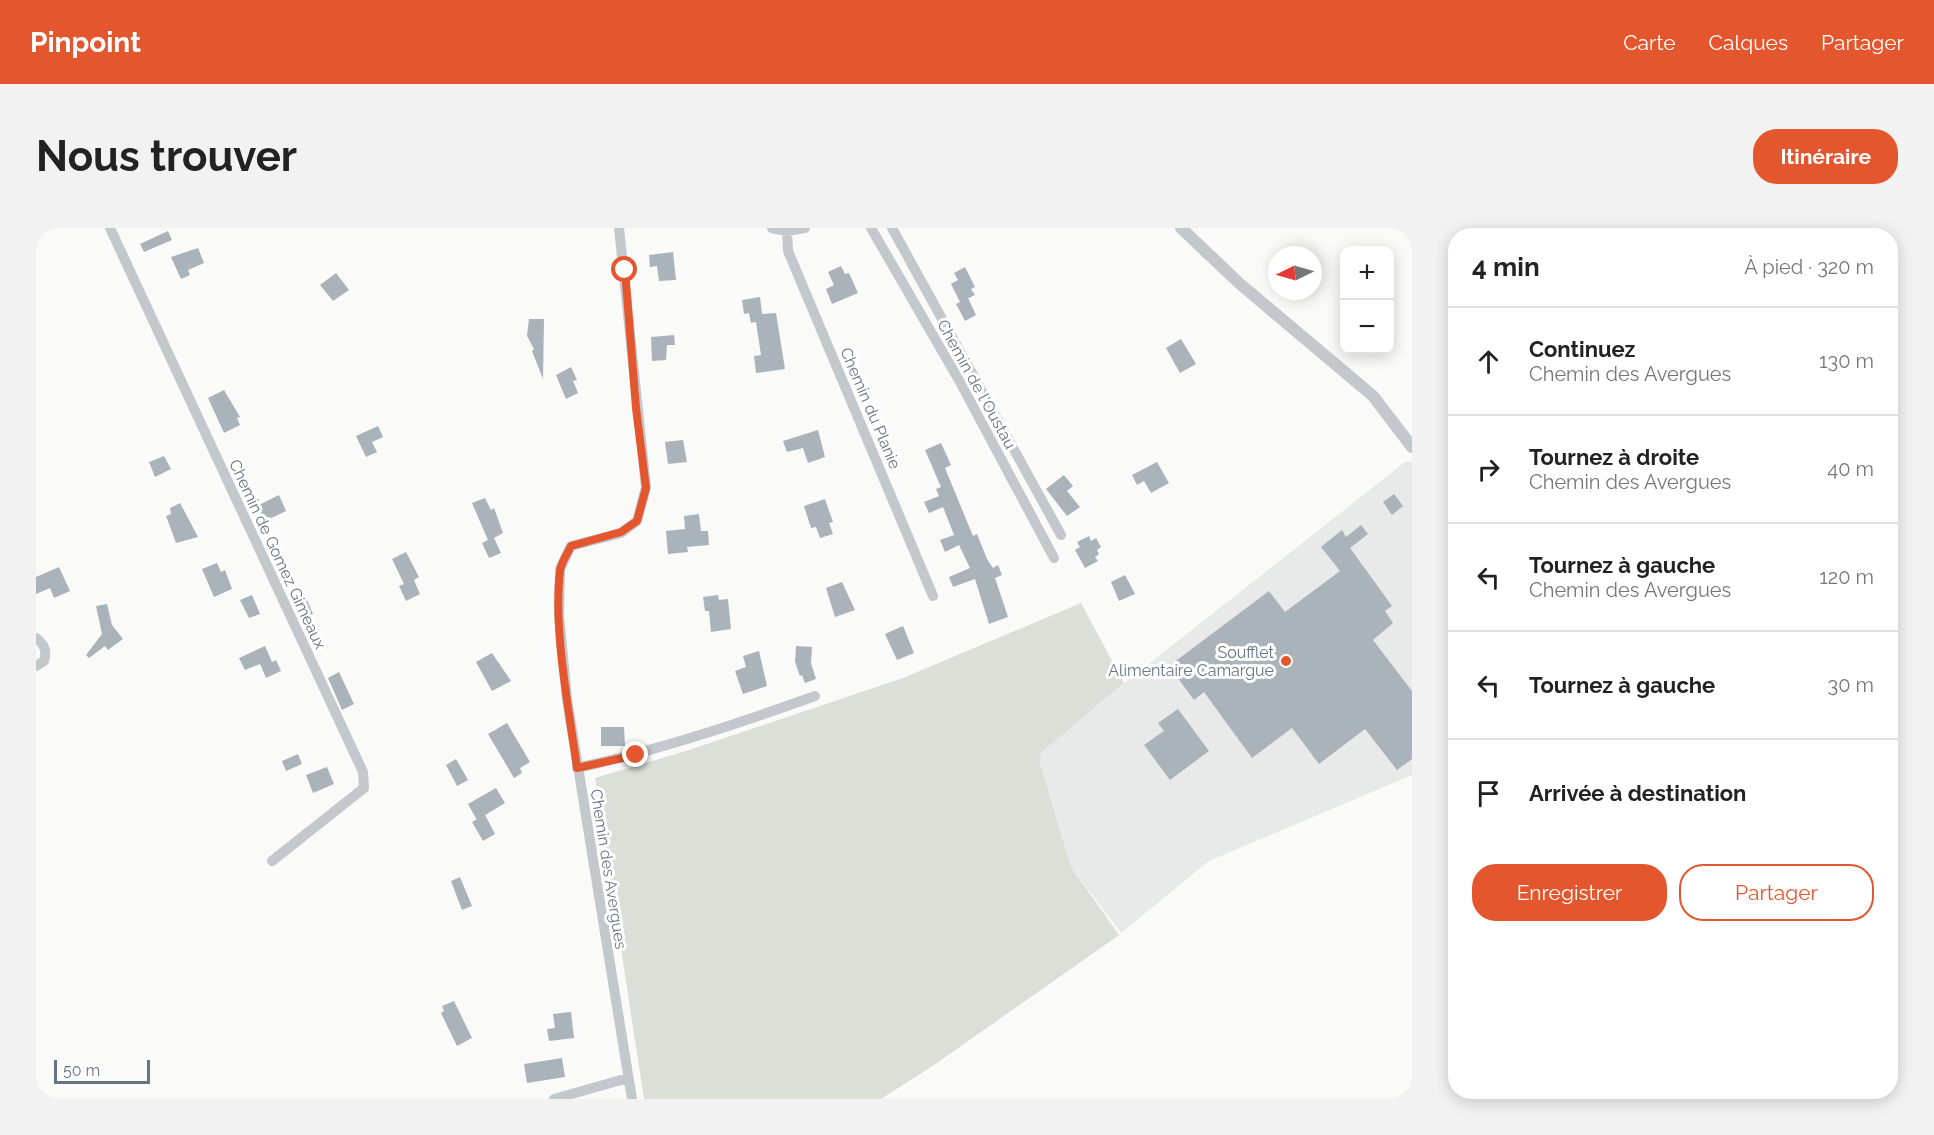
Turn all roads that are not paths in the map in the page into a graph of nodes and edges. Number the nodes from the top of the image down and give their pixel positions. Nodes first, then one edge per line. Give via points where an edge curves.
1 (110, 228) edge
2 (619, 228) edge
3 (772, 228) edge
4 (804, 228) edge
5 (871, 228) edge
6 (892, 228) edge
7 (1181, 228) edge
8 (787, 231) junction
9 (1412, 447) edge
10 (1061, 536) dead end
11 (1054, 558) dead end
12 (933, 596) dead end
13 (36, 638) edge
14 (36, 666) edge
15 (815, 696) dead end
16 (577, 768) junction
17 (272, 861) dead end
18 (628, 1078) junction
19 (554, 1099) edge
20 (632, 1099) edge

1 - 17 street, Chemin de Gomez Gimeaux via 363,772 364,788
2 - 16 street, Chemin des Avergues via 646,488 637,521 621,532 571,546 560,569 564,668
3 - 8 street
4 - 8 street
5 - 11 street, Chemin de l'Oustau via 960,382
6 - 10 street
7 - 9 street via 1239,283 1373,396
8 - 12 street, Chemin du Planie via 788,251
13 - 14 street via 43,643 46,653 44,661
15 - 16 street via 733,726
16 - 18 street, Chemin des Avergues
18 - 19 street
18 - 20 street, Chemin des Avergues

